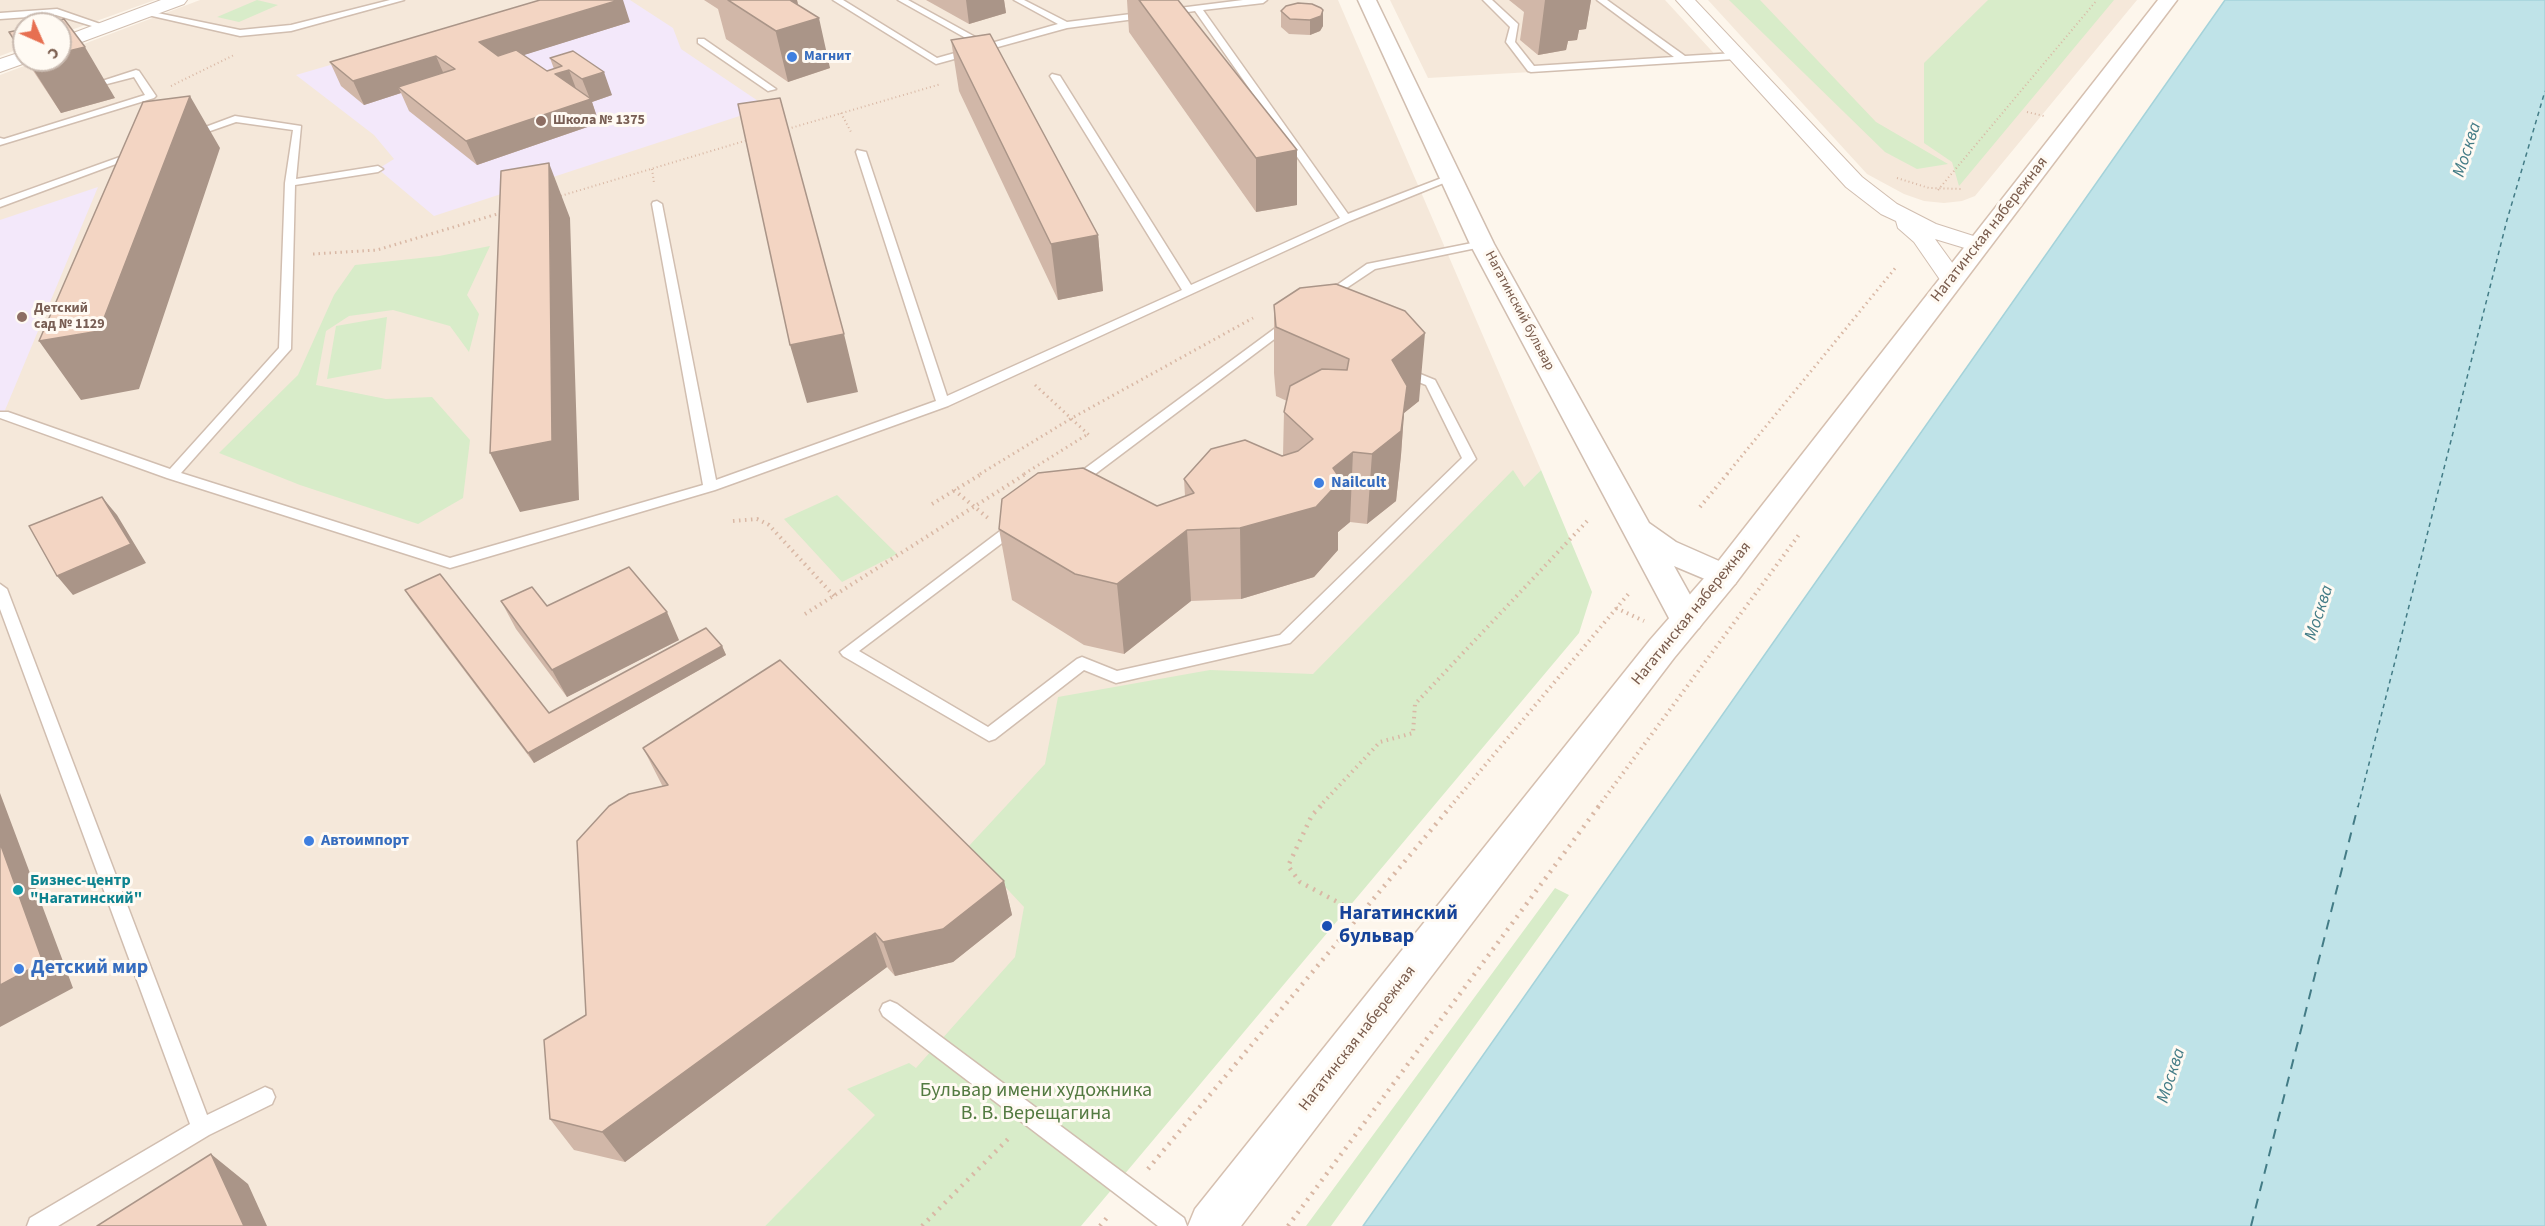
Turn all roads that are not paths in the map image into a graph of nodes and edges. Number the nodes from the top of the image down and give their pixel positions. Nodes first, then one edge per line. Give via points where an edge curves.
1 (178, 0) edge
2 (400, 0) edge
3 (837, 0) edge
4 (902, 0) edge
5 (1018, 0) edge
6 (1161, 0) edge
7 (1263, 0) edge
8 (1367, 0) edge
9 (1487, 0) edge
10 (1601, 0) edge
11 (1685, 0) edge
12 (2168, 0) edge
13 (1249, 1) edge
14 (1197, 9) junction
15 (1171, 12) junction
16 (143, 13) junction
17 (0, 16) edge
18 (1066, 26) junction
19 (105, 27) junction
20 (72, 39) edge
21 (701, 41) dead end
22 (987, 47) junction
23 (1735, 56) junction
24 (1681, 58) junction
25 (1055, 76) dead end
26 (107, 81) dead end
27 (771, 90) dead end
28 (179, 139) edge
29 (0, 141) edge
30 (145, 151) edge
31 (861, 152) dead end
32 (378, 169) dead end
33 (1451, 178) junction
34 (290, 183) junction
35 (0, 204) edge
36 (657, 204) dead end
37 (1889, 209) junction
38 (1346, 219) junction
39 (1482, 244) junction
40 (1978, 245) junction
41 (1952, 279) junction
42 (1188, 290) junction
43 (1317, 303) edge
44 (1295, 322) edge
45 (1387, 364) edge
46 (943, 402) junction
47 (3, 415) dead end
48 (172, 475) junction
49 (710, 487) junction
50 (1065, 489) edge
51 (1028, 517) edge
52 (1637, 528) junction
53 (1724, 576) junction
54 (0, 589) edge
55 (1687, 620) junction
56 (890, 1010) dead end
57 (265, 1097) dead end
58 (202, 1128) junction
59 (38, 1226) edge
60 (1176, 1226) edge
61 (1212, 1226) edge

1 - 16 street
2 - 16 lane via 291,28 240,33
3 - 22 lane via 936,61
4 - 22 lane
5 - 18 lane
6 - 15 lane
7 - 13 lane
8 - 33 main road, Нагатинский бульвар
9 - 24 lane via 1515,26 1510,42 1531,69
10 - 24 lane
11 - 23 street
12 - 40 main road, Нагатинская набережная
13 - 14 lane
14 - 15 lane
14 - 38 lane
15 - 18 lane
16 - 19 street
17 - 19 lane via 57,12
18 - 22 lane
19 - 20 street
21 - 27 lane
23 - 24 lane
23 - 37 street via 1854,182
25 - 42 lane
26 - 29 lane via 136,73 151,96
28 - 34 lane via 235,119 298,128
30 - 35 lane
31 - 46 lane
32 - 34 lane
33 - 38 lane
33 - 39 main road, Нагатинский бульвар
34 - 48 lane via 285,349
36 - 49 lane
37 - 40 street via 1928,229
37 - 41 street via 1922,237
38 - 42 lane
39 - 43 lane via 1371,266
39 - 52 main road, Нагатинский бульвар
40 - 41 main road, Нагатинская набережная
41 - 53 main road, Нагатинская набережная
42 - 46 lane
44 - 50 lane
45 - 51 lane via 1431,383 1469,459 1285,639 1116,677 1082,663 989,735 848,652
46 - 49 lane
47 - 48 lane
48 - 49 lane via 450,563
52 - 53 main road, Нагатинский бульвар via 1665,550
52 - 55 main road
53 - 55 main road, Нагатинская набережная
54 - 58 lane
55 - 61 main road, Нагатинская набережная
56 - 60 lane
57 - 58 lane
58 - 59 lane

